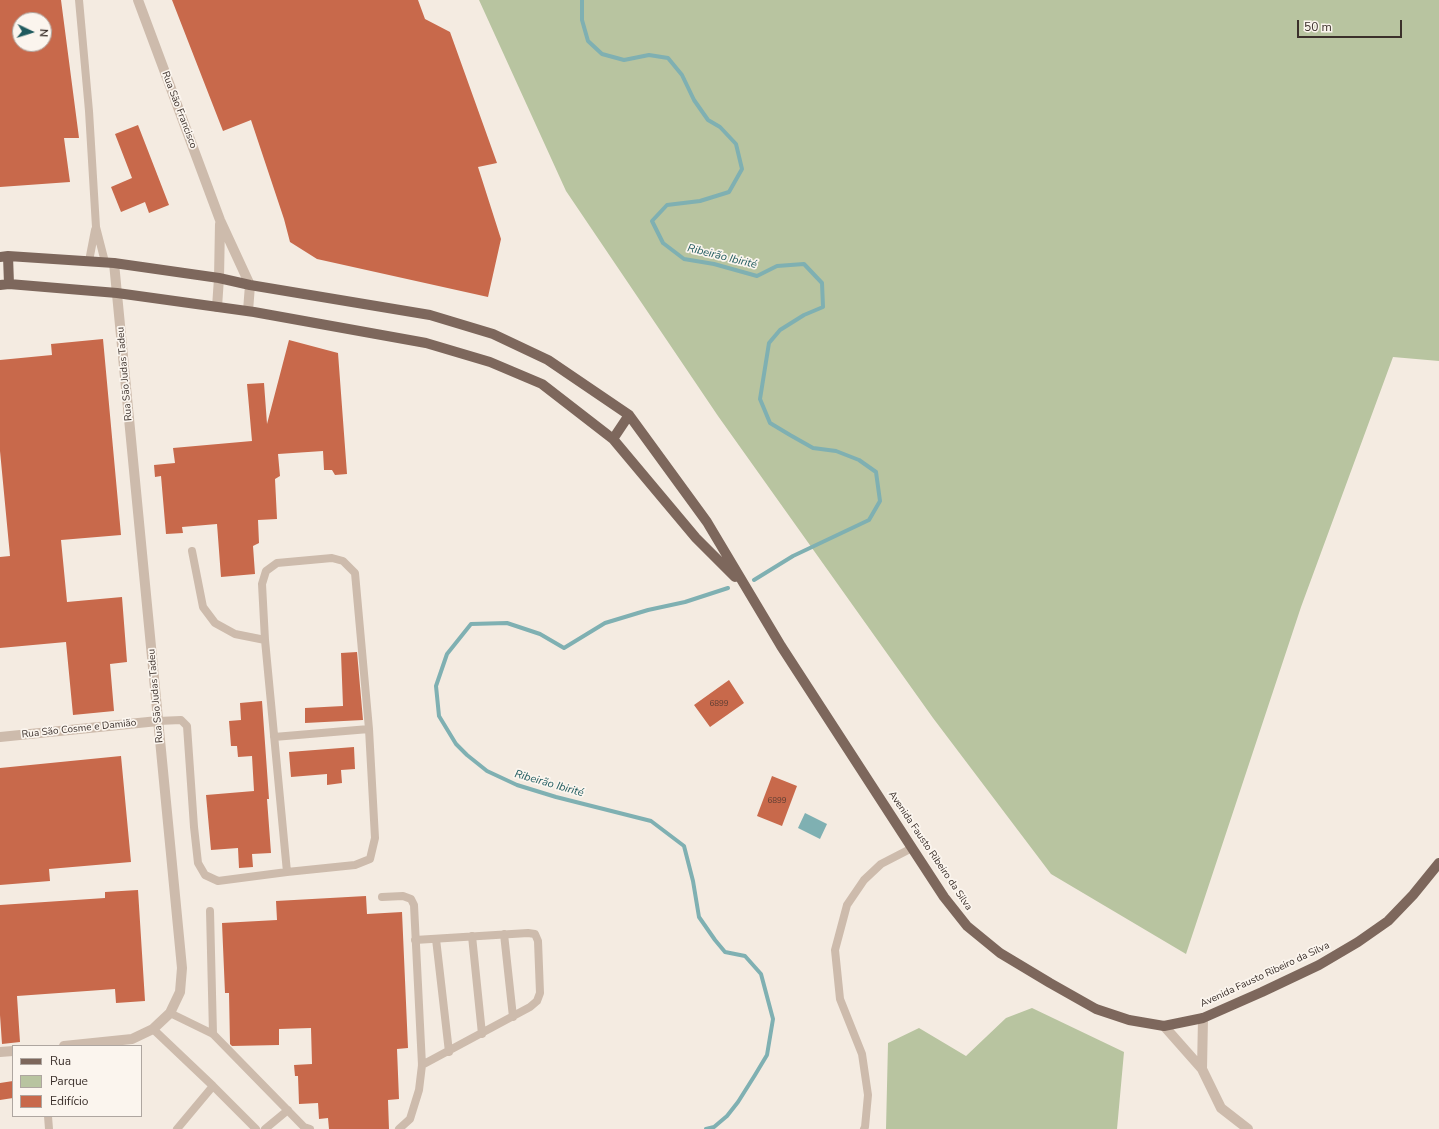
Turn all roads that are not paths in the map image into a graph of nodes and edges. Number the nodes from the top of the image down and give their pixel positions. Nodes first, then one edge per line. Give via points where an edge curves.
1 (79, 0) edge
2 (138, 0) edge
3 (220, 220) junction
4 (96, 227) junction
5 (4, 256) edge
6 (89, 261) junction
7 (110, 263) junction
8 (219, 278) junction
9 (5, 284) edge
10 (250, 285) junction
11 (117, 293) junction
12 (216, 307) junction
13 (248, 311) junction
14 (629, 415) junction
15 (613, 439) junction
16 (192, 551) dead end
17 (746, 589) junction
18 (265, 640) junction
19 (158, 722) junction
20 (369, 729) junction
21 (0, 737) edge
22 (274, 737) junction
23 (912, 848) junction
24 (1439, 862) edge
25 (287, 872) junction
26 (382, 897) dead end
27 (210, 912) dead end
28 (504, 934) junction
29 (472, 936) junction
30 (436, 939) junction
31 (415, 940) junction
32 (170, 1013) junction
33 (513, 1017) junction
34 (1203, 1018) junction
35 (1164, 1026) junction
36 (154, 1029) junction
37 (214, 1034) junction
38 (482, 1034) junction
39 (74, 1045) edge
40 (12, 1051) edge
41 (0, 1052) edge
42 (449, 1052) junction
43 (422, 1065) junction
44 (1202, 1069) junction
45 (213, 1086) junction
46 (288, 1110) junction
47 (48, 1117) edge
48 (49, 1129) edge
49 (177, 1129) edge
50 (256, 1129) edge
51 (265, 1129) edge
52 (310, 1129) edge
53 (399, 1129) edge
54 (864, 1129) edge
55 (1248, 1129) edge

1 - 4 lane
2 - 3 street, Rua São Francisco
3 - 8 street, Rua São Francisco
3 - 10 street, Rua São Francisco
4 - 6 lane
4 - 7 lane
5 - 6 main road
5 - 9 main road
6 - 7 main road
7 - 8 main road
7 - 11 street, Rua São Judas Tadeu
8 - 10 main road
8 - 12 street, Rua São Francisco
9 - 11 main road
10 - 13 street, Rua São Francisco
10 - 14 main road via 430,315 493,334 548,360
11 - 12 main road
11 - 19 street, Rua São Judas Tadeu
12 - 13 main road
13 - 15 main road via 426,343 490,362 542,384
14 - 15 main road
14 - 17 main road via 707,522
15 - 17 main road via 696,538
16 - 18 lane via 203,607 215,623 235,634
17 - 23 main road, Avenida Fausto Ribeiro da Silva
18 - 20 lane via 262,584 266,571 277,563 332,558 344,562 355,573
18 - 22 lane
19 - 21 street, Rua São Cosme e Damião
19 - 25 lane via 181,720 186,726 198,863 205,875 218,881
19 - 32 street, Rua São Judas Tadeu via 182,968 180,992
20 - 22 lane
20 - 25 lane via 375,838 370,859 355,865
22 - 25 lane
23 - 35 main road, Avenida Fausto Ribeiro da Silva via 944,897 968,926 1000,953 1096,1009 1129,1020
23 - 54 lane via 881,864 864,880 847,904 835,950 840,999 862,1054 868,1095
24 - 34 main road, Avenida Fausto Ribeiro da Silva via 1388,921 1358,942 1319,965
26 - 31 lane via 411,898 414,905
27 - 37 lane
28 - 29 lane
28 - 33 lane
28 - 33 lane via 535,934 538,940 539,997 530,1007
29 - 30 lane
29 - 38 lane
30 - 31 lane
30 - 42 lane
31 - 43 lane
32 - 36 street, Rua São Judas Tadeu
32 - 37 lane
33 - 38 lane
34 - 35 main road, Avenida Fausto Ribeiro da Silva
34 - 44 street
35 - 44 street
36 - 39 street, Rua São Judas Tadeu via 132,1039
36 - 45 lane
37 - 46 lane
38 - 42 lane
40 - 41 street
42 - 43 lane
43 - 53 lane via 419,1090 410,1119
44 - 55 street via 1221,1108
45 - 49 lane
45 - 50 lane
46 - 51 lane
46 - 52 lane
47 - 48 lane

